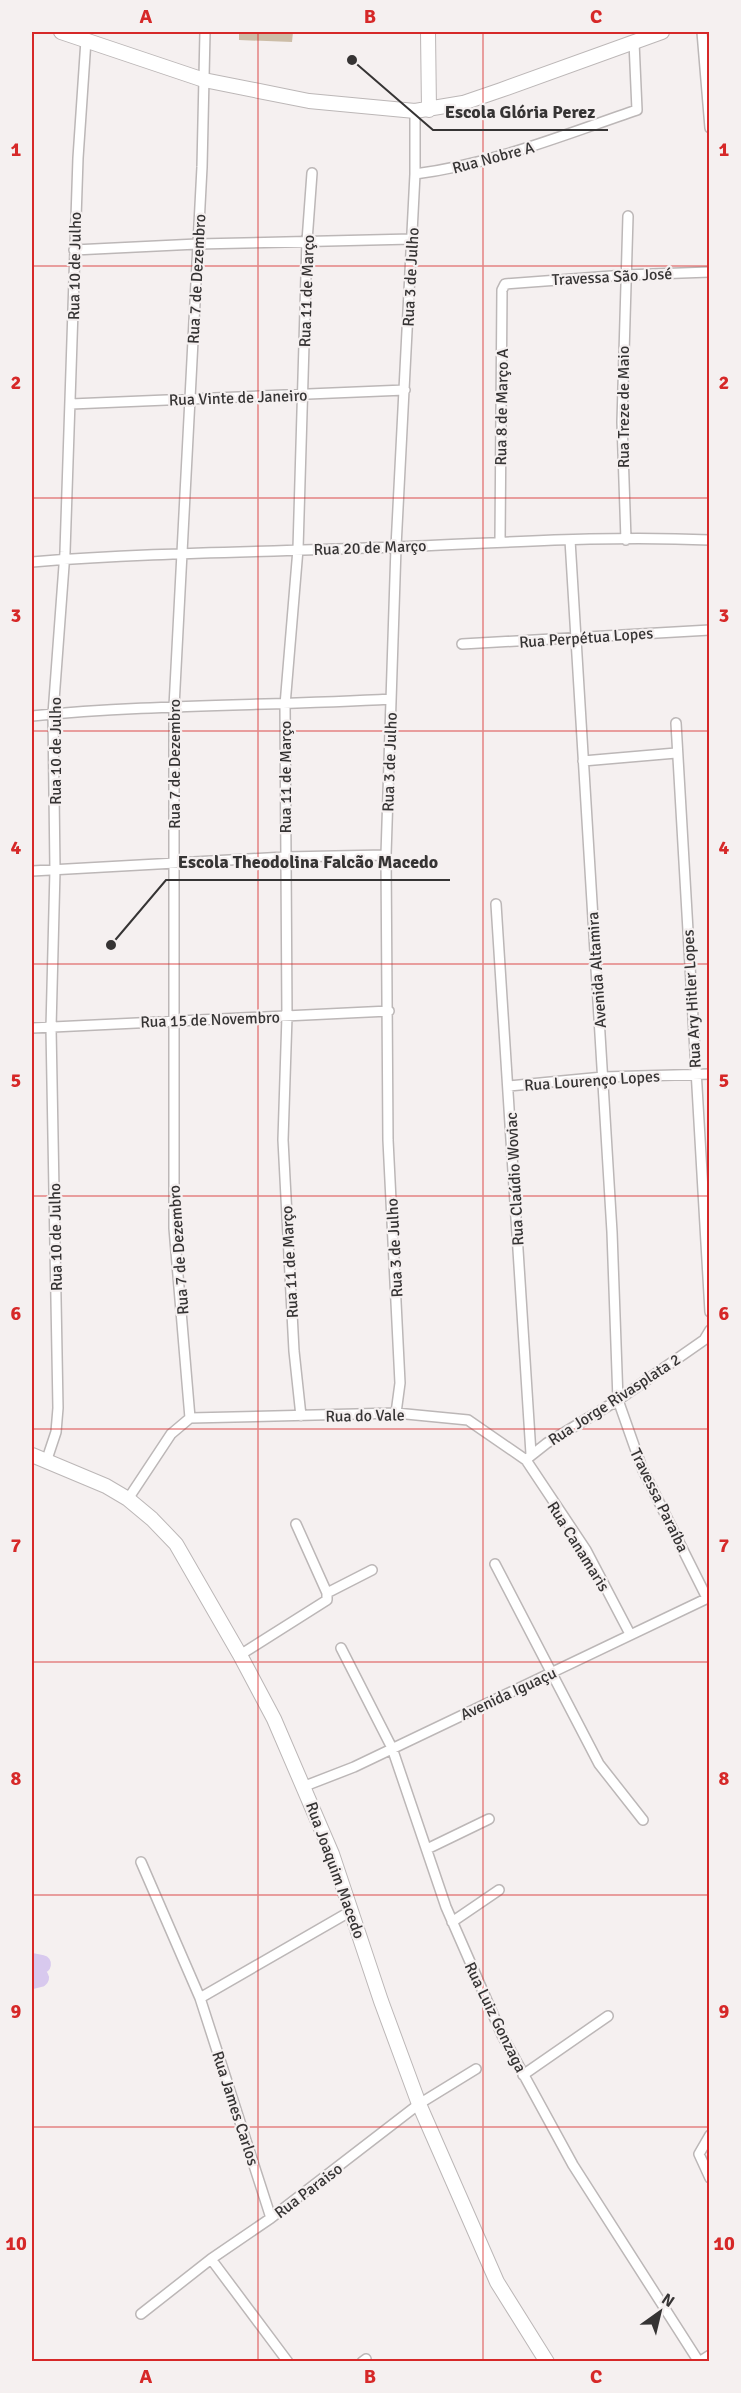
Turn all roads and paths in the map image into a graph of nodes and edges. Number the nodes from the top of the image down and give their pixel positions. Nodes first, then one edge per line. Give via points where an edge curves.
1 (61, 32) edge
2 (205, 32) edge
3 (428, 32) edge
4 (662, 32) edge
5 (702, 32) edge
6 (86, 40) junction
7 (634, 42) junction
8 (204, 80) junction
9 (422, 110) junction
10 (710, 128) edge
11 (312, 173) dead end
12 (415, 174) junction
13 (628, 216) dead end
14 (412, 238) junction
15 (307, 241) junction
16 (197, 244) junction
17 (74, 250) junction
18 (710, 272) edge
19 (625, 275) junction
20 (514, 282) joint
21 (405, 390) junction
22 (304, 395) junction
23 (188, 399) junction
24 (71, 404) junction
25 (570, 540) junction
26 (626, 540) junction
27 (710, 540) edge
28 (500, 541) junction
29 (396, 547) junction
30 (298, 549) junction
31 (182, 552) junction
32 (64, 559) junction
33 (32, 562) edge
34 (710, 630) edge
35 (575, 638) junction
36 (462, 644) dead end
37 (392, 699) junction
38 (285, 705) junction
39 (174, 707) junction
40 (53, 714) junction
41 (32, 716) edge
42 (676, 723) dead end
43 (676, 753) junction
44 (583, 761) junction
45 (386, 855) junction
46 (285, 857) junction
47 (174, 864) junction
48 (55, 870) junction
49 (32, 871) edge
50 (496, 904) dead end
51 (389, 1011) junction
52 (287, 1016) junction
53 (172, 1020) junction
54 (32, 1028) edge
55 (51, 1028) junction
56 (710, 1074) edge
57 (695, 1075) junction
58 (603, 1077) junction
59 (510, 1086) junction
60 (710, 1312) edge
61 (710, 1330) edge
62 (618, 1400) junction
63 (396, 1413) junction
64 (301, 1416) junction
65 (190, 1418) junction
66 (32, 1455) edge
67 (529, 1457) junction
68 (46, 1462) junction
69 (128, 1499) junction
70 (296, 1524) dead end
71 (495, 1564) dead end
72 (372, 1570) dead end
73 (328, 1596) junction
74 (708, 1598) edge
75 (630, 1634) junction
76 (341, 1648) dead end
77 (240, 1655) junction
78 (553, 1672) junction
79 (392, 1748) junction
80 (305, 1786) junction
81 (489, 1819) dead end
82 (643, 1820) dead end
83 (428, 1848) junction
84 (141, 1862) dead end
85 (499, 1890) dead end
86 (351, 1911) junction
87 (452, 1922) junction
88 (200, 1998) junction
89 (608, 2016) dead end
90 (476, 2068) dead end
91 (523, 2075) junction
92 (419, 2104) junction
93 (710, 2135) edge
94 (710, 2178) edge
95 (271, 2218) junction
96 (211, 2259) junction
97 (141, 2314) dead end
98 (710, 2355) edge
99 (288, 2361) edge
100 (547, 2361) edge
101 (699, 2361) edge

1 - 6 street
2 - 8 street, Rua 7 de Dezembro
3 - 9 street
4 - 7 street
5 - 10 street
6 - 8 street
6 - 17 street, Rua 10 de Julho
7 - 9 street via 501,90
7 - 12 street, Rua Nobre A via 637,110 509,155
8 - 9 street via 309,101
8 - 16 street, Rua 7 de Dezembro
9 - 12 street, Rua 3 de Julho
11 - 15 street, Rua 11 de Março
12 - 14 street, Rua 3 de Julho
13 - 19 street, Rua Treze de Maio
14 - 15 street
14 - 21 street, Rua 3 de Julho
15 - 16 street
15 - 22 street, Rua 11 de Março
16 - 17 street
16 - 23 street, Rua 7 de Dezembro
17 - 24 street, Rua 10 de Julho
18 - 19 street, Travessa São José
19 - 20 street, Travessa São José
19 - 26 street, Rua Treze de Maio via 622,422
20 - 28 street, Rua 8 de Março A via 505,284 502,290
21 - 22 street, Rua Vinte de Janeiro
21 - 29 street, Rua 3 de Julho
22 - 23 street, Rua Vinte de Janeiro
22 - 30 street, Rua 11 de Março
23 - 24 street, Rua Vinte de Janeiro
23 - 31 street, Rua 7 de Dezembro
24 - 32 street, Rua 10 de Julho
25 - 26 street, Rua 20 de Março
25 - 28 street, Rua 20 de Março
25 - 35 street, Avenida Altamira
26 - 27 street, Rua 20 de Março
28 - 29 street, Rua 20 de Março
29 - 30 street, Rua 20 de Março
29 - 37 street, Rua 3 de Julho
30 - 31 street, Rua 20 de Março
30 - 38 street, Rua 11 de Março
31 - 32 street, Rua 20 de Março
31 - 39 street, Rua 7 de Dezembro
32 - 33 street, Rua 20 de Março
32 - 40 street, Rua 10 de Julho
34 - 35 street, Rua Perpétua Lopes
35 - 36 street, Rua Perpétua Lopes
35 - 44 street, Avenida Altamira
37 - 38 street
37 - 45 street, Rua 3 de Julho
38 - 39 street
38 - 46 street, Rua 11 de Março
39 - 40 street
39 - 47 street, Rua 7 de Dezembro
40 - 41 street
40 - 48 street, Rua 10 de Julho
42 - 43 street, Rua Ary Hitler Lopes
43 - 44 street
43 - 57 street, Rua Ary Hitler Lopes
44 - 58 street, Avenida Altamira
45 - 46 street
45 - 51 street, Rua 3 de Julho
46 - 47 street
46 - 52 street, Rua 11 de Março
47 - 48 street
47 - 53 street, Rua 7 de Dezembro
48 - 49 street
48 - 55 street, Rua 10 de Julho
50 - 59 street, Rua Claúdio Woviac
51 - 52 street, Rua 15 de Novembro
51 - 63 street, Rua 3 de Julho via 388,1140 400,1383
52 - 53 street, Rua 15 de Novembro
52 - 64 street, Rua 11 de Março via 285,1188
53 - 55 street, Rua 15 de Novembro
53 - 65 street, Rua 7 de Dezembro via 174,1228
54 - 55 street, Rua 15 de Novembro
55 - 68 street, Rua 10 de Julho via 58,1408 56,1432
56 - 57 street, Rua Lourenço Lopes
57 - 58 street, Rua Lourenço Lopes
57 - 60 street, Rua Ary Hitler Lopes
58 - 59 street, Rua Lourenço Lopes
58 - 62 street, Avenida Altamira
59 - 67 street, Rua Claúdio Woviac via 508,1129
61 - 62 street, Rua Jorge Rivasplata 2 via 704,1340
62 - 67 street, Rua Jorge Rivasplata 2
62 - 74 street, Travessa Paraíba via 642,1468
63 - 64 street, Rua do Vale
63 - 67 street, Rua do Vale via 468,1420
64 - 65 street, Rua do Vale
65 - 69 street via 171,1434
66 - 68 street, Rua Joaquim Macedo
67 - 75 street, Rua Canamaris via 586,1550
68 - 69 street, Rua Joaquim Macedo via 85,1476
69 - 77 street, Rua Joaquim Macedo via 176,1544
70 - 73 street
71 - 78 street
72 - 73 street
73 - 77 street via 323,1604
74 - 75 street, Avenida Iguaçu
75 - 78 street, Avenida Iguaçu
76 - 79 street, Rua Luiz Gonzaga
77 - 80 street, Rua Joaquim Macedo
78 - 79 street, Avenida Iguaçu
78 - 82 street via 599,1764
79 - 80 street, Avenida Iguaçu
79 - 83 street, Rua Luiz Gonzaga
80 - 86 street, Rua Joaquim Macedo
81 - 83 street
83 - 87 street, Rua Luiz Gonzaga
84 - 88 street, Rua James Carlos
85 - 87 street
86 - 88 street
86 - 92 street, Rua Joaquim Macedo
87 - 91 street, Rua Luiz Gonzaga
88 - 95 street, Rua James Carlos
89 - 91 street
90 - 92 street, Rua Paraiso
91 - 101 street, Rua Luiz Gonzaga via 573,2165
92 - 95 street, Rua Paraiso
92 - 100 street, Rua Joaquim Macedo via 497,2282
93 - 94 street via 699,2154
95 - 96 street, Rua Paraiso
96 - 97 street, Rua Paraiso
96 - 99 street
98 - 101 street

